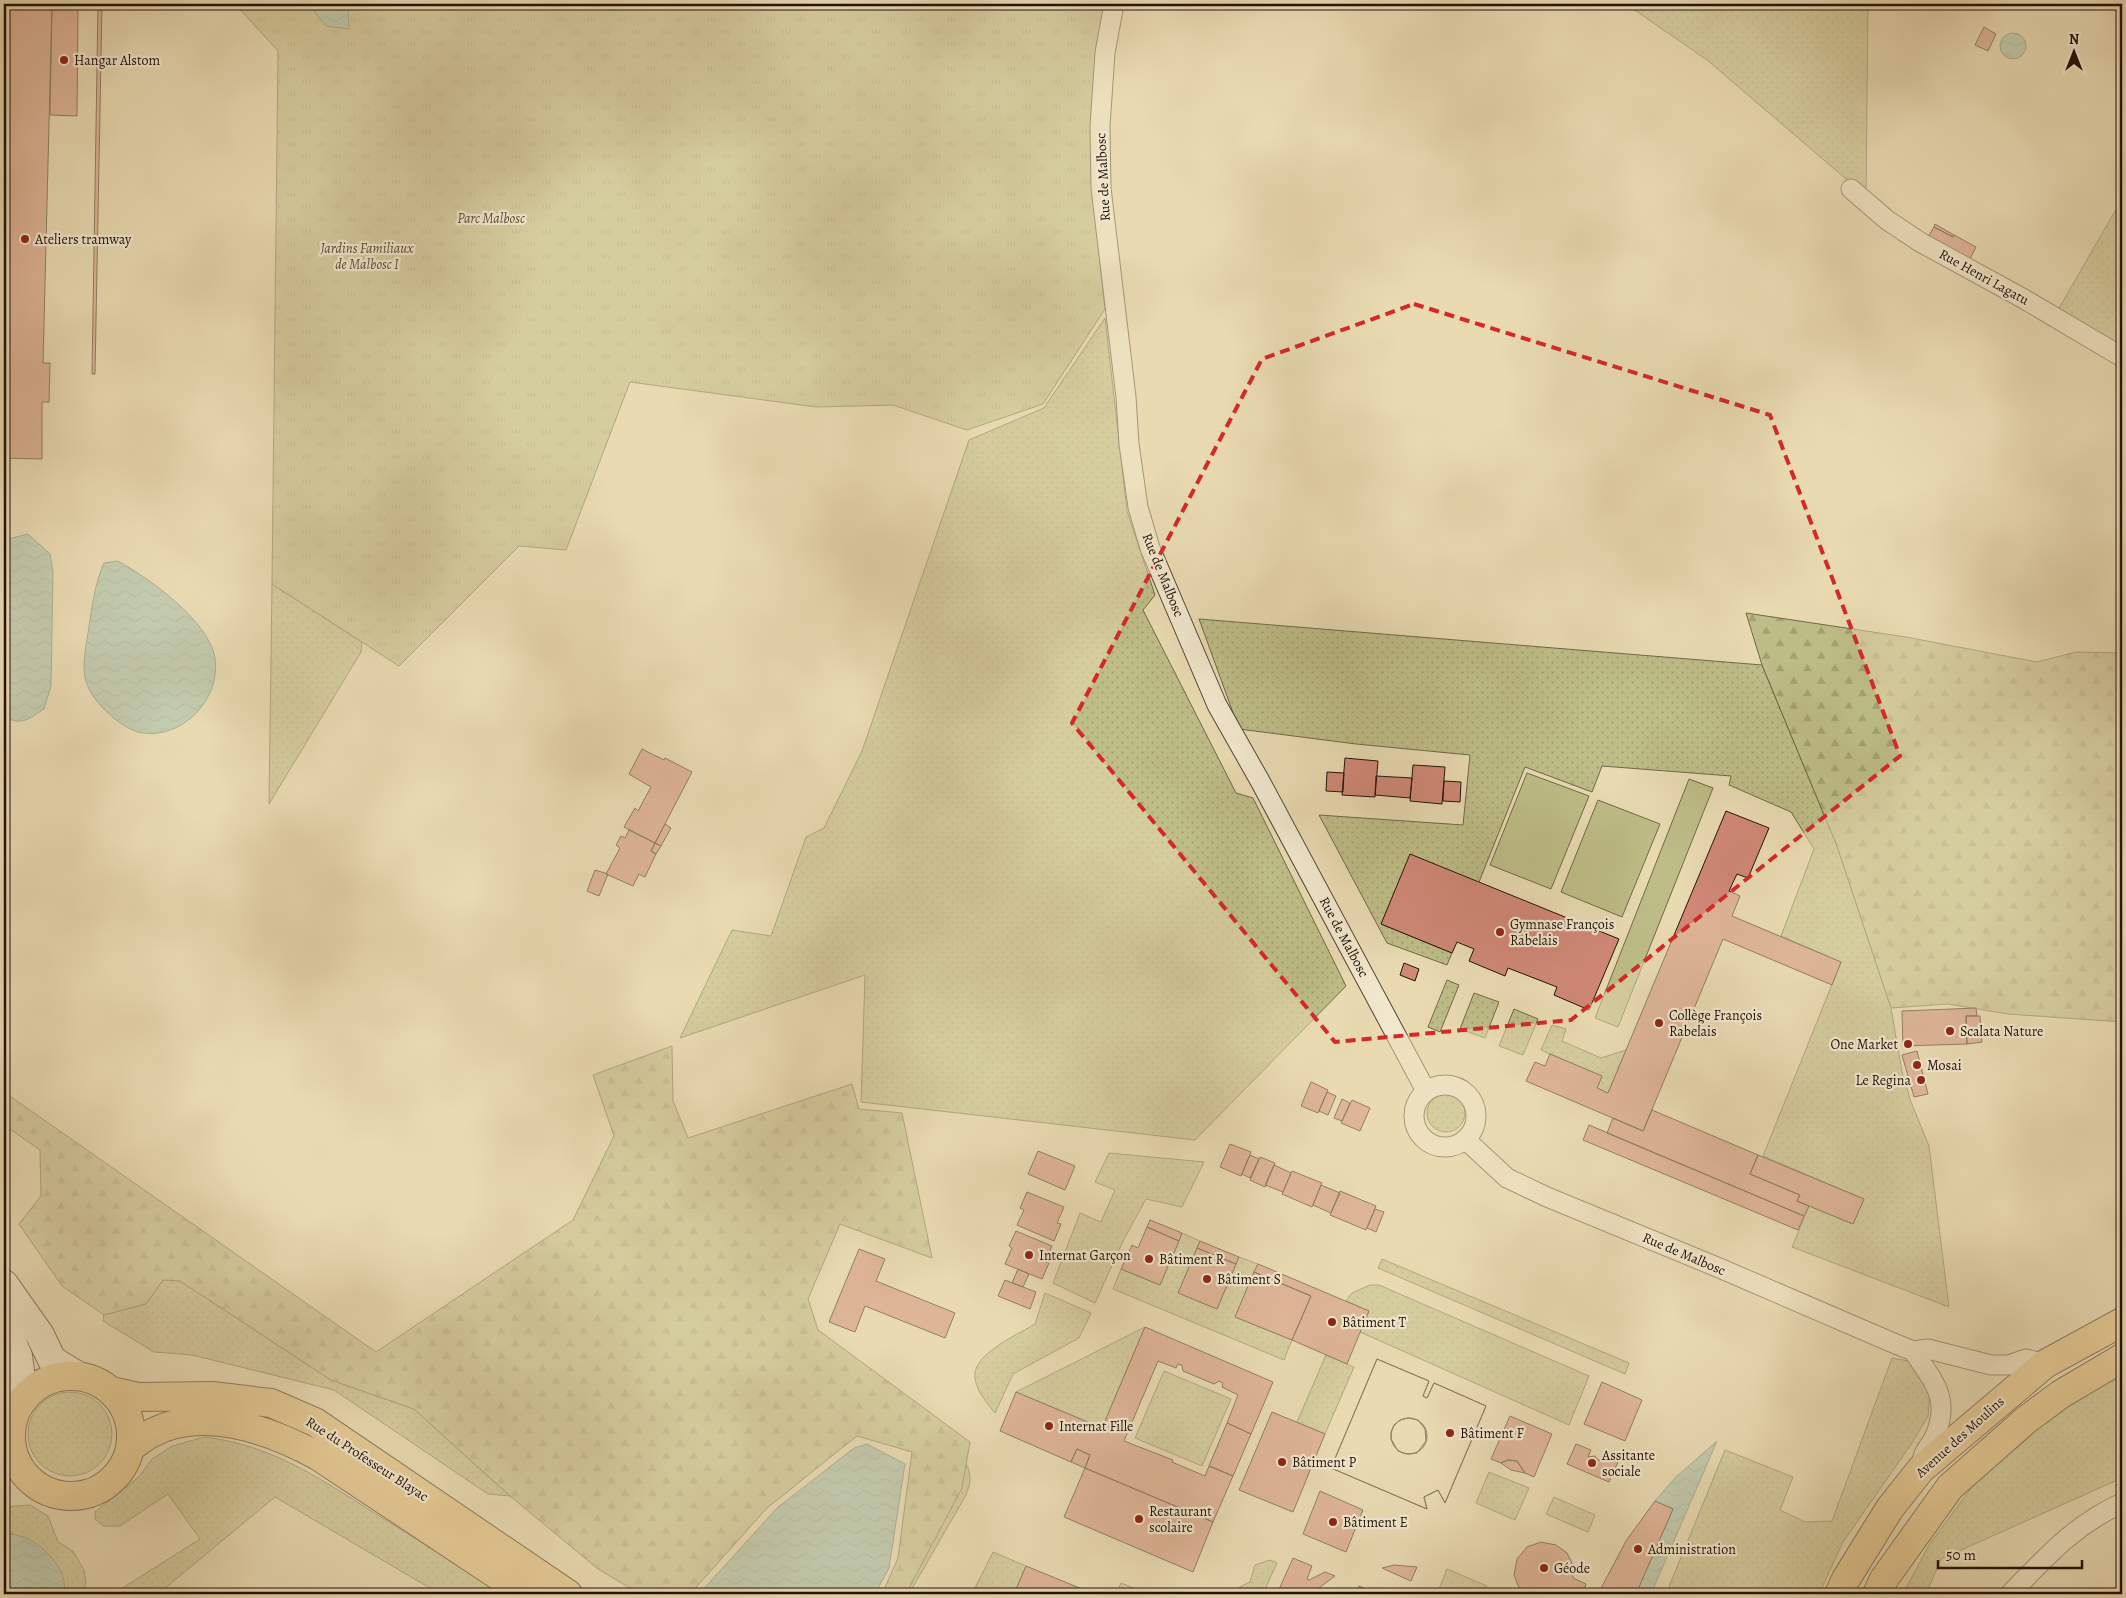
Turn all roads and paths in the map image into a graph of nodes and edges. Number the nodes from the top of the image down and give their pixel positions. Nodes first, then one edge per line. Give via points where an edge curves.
1 (1114, 4) edge
2 (1851, 189) dead end
3 (2122, 357) edge
4 (1426, 1091) junction
5 (1466, 1140) junction
6 (4, 1284) edge
7 (2122, 1322) edge
8 (4, 1324) edge
9 (1913, 1351) junction
10 (2122, 1358) edge
11 (2044, 1364) junction
12 (78, 1376) junction
13 (111, 1391) junction
14 (24, 1399) junction
15 (7, 1437) edge
16 (131, 1447) junction
17 (1921, 1469) junction
18 (16, 1482) edge
19 (2122, 1503) edge
20 (526, 1594) edge
21 (568, 1594) edge
22 (1839, 1594) edge
23 (1877, 1594) edge
24 (2010, 1594) edge

1 - 4 street, Rue de Malbosc via 1105,53 1100,126 1101,188 1138,507 1150,548 1217,705
2 - 3 street, Rue Henri Lagatu via 1887,220 1920,242
4 - 5 street via 1446,1084 1456,1086 1469,1096 1476,1112 1476,1122
4 - 5 street via 1414,1109 1417,1131 1436,1146 1457,1145
5 - 9 street, Rue de Malbosc via 1507,1178
6 - 12 main road via 40,1335 52,1360
7 - 11 main road, Avenue des Moulins
8 - 14 main road via 18,1356
9 - 11 street, Rue de Malbosc via 1928,1349 1991,1365 2008,1365 2026,1359
9 - 17 street, Rue de Malbosc via 1929,1371 1941,1406 1934,1437 1922,1456
10 - 23 main road via 2060,1394 1950,1487 1884,1579
11 - 17 main road, Avenue des Moulins
12 - 13 main road via 96,1381
12 - 14 main road via 48,1380
13 - 16 main road via 122,1402 128,1416
13 - 21 main road, Rue du Professeur Blayac via 138,1397 212,1396 271,1403 315,1422
14 - 15 main road
15 - 18 main road via 19,1465
16 - 18 main road via 126,1463 116,1477 103,1488 88,1494 55,1494
16 - 20 main road, Rue du Professeur Blayac via 151,1433 180,1424 212,1421 245,1426 285,1438 318,1456
17 - 22 main road, Avenue des Moulins via 1890,1508
19 - 24 street via 2077,1528

